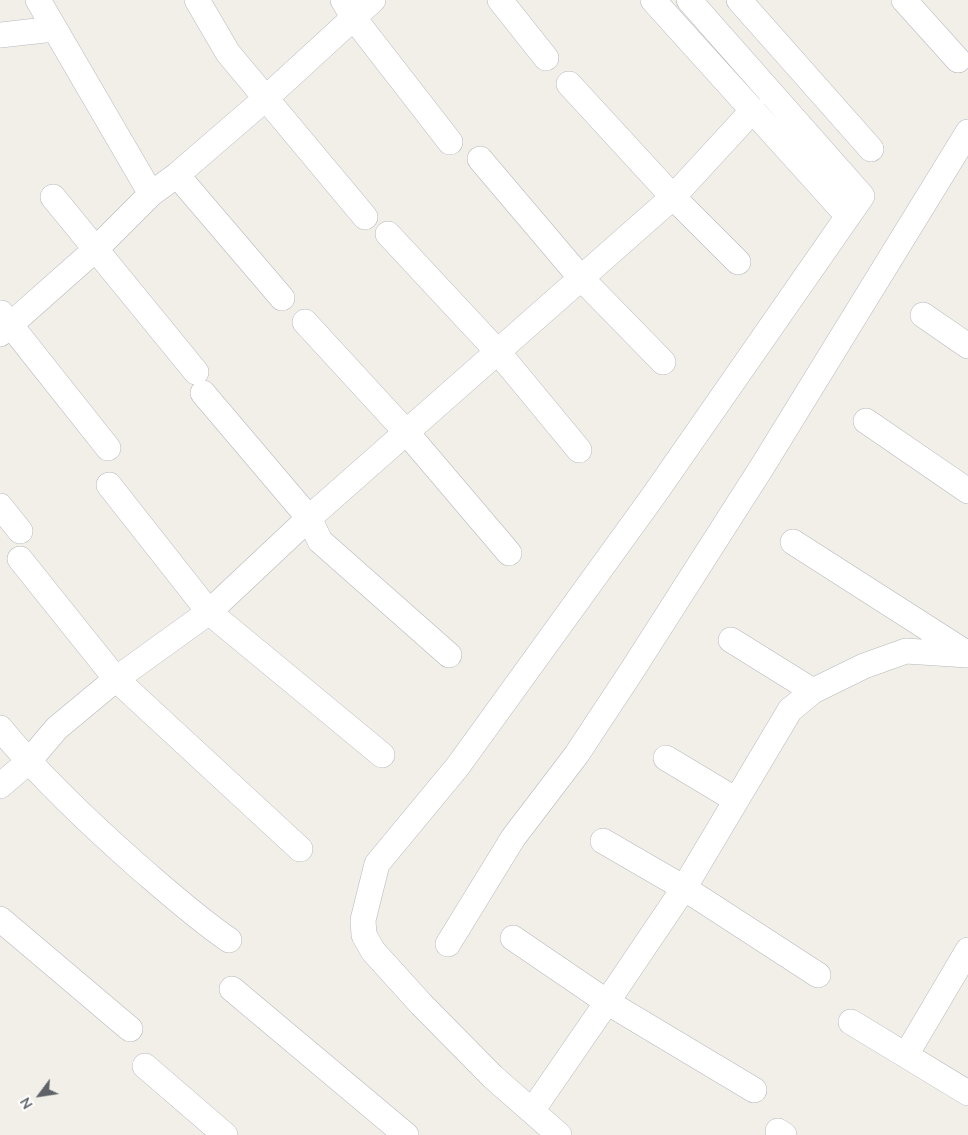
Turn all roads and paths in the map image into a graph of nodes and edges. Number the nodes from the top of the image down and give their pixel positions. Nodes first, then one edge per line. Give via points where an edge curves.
1 (38, 0) edge
2 (197, 0) edge
3 (373, 0) edge
4 (500, 0) edge
5 (654, 0) edge
6 (689, 0) edge
7 (904, 0) edge
8 (752, 4) edge
9 (348, 9) edge
10 (54, 29) junction
11 (0, 35) edge
12 (546, 58) dead end
13 (958, 60) dead end
14 (569, 84) dead end
15 (265, 99) junction
16 (753, 110) junction
17 (968, 132) edge
18 (450, 142) dead end
19 (871, 149) dead end
20 (480, 160) dead end
21 (177, 175) junction
22 (152, 194) junction
23 (53, 197) dead end
24 (673, 197) junction
25 (848, 216) junction
26 (366, 217) dead end
27 (388, 234) dead end
28 (96, 248) junction
29 (738, 262) dead end
30 (580, 278) junction
31 (282, 298) dead end
32 (923, 315) dead end
33 (305, 322) dead end
34 (4, 323) edge
35 (968, 346) edge
36 (498, 352) junction
37 (663, 362) dead end
38 (866, 421) dead end
39 (406, 433) junction
40 (108, 448) dead end
41 (579, 450) dead end
42 (110, 485) dead end
43 (968, 491) edge
44 (0, 506) edge
45 (309, 518) junction
46 (20, 531) dead end
47 (793, 542) dead end
48 (509, 553) dead end
49 (20, 559) dead end
50 (209, 612) junction
51 (731, 640) dead end
52 (449, 655) dead end
53 (968, 655) edge
54 (116, 678) junction
55 (813, 691) junction
56 (0, 728) edge
57 (382, 755) dead end
58 (666, 758) dead end
59 (28, 762) junction
60 (0, 786) edge
61 (736, 800) junction
62 (603, 841) dead end
63 (300, 849) dead end
64 (684, 888) junction
65 (0, 919) edge
66 (513, 938) dead end
67 (229, 940) dead end
68 (448, 944) dead end
69 (968, 950) edge
70 (818, 975) dead end
71 (232, 989) dead end
72 (607, 1002) junction
73 (851, 1022) dead end
74 (130, 1029) dead end
75 (906, 1056) junction
76 (145, 1066) dead end
77 (754, 1090) dead end
78 (968, 1093) edge
79 (532, 1111) junction
80 (555, 1134) edge
81 (225, 1135) edge
82 (406, 1135) edge

1 - 10 street
2 - 15 street via 228,53
3 - 9 street
4 - 12 street
5 - 16 street
6 - 25 street via 862,196
7 - 13 street
8 - 19 street
9 - 15 street
9 - 18 street
10 - 11 street
10 - 22 street
14 - 24 street
15 - 21 street
15 - 26 street
16 - 24 street
16 - 25 street
17 - 68 street via 633,669 577,754 513,838
20 - 30 street
21 - 22 street
21 - 31 street
22 - 28 street
23 - 28 street
24 - 29 street
24 - 30 street
25 - 79 street via 625,535 458,766 377,864 363,920 364,934 373,951 493,1077
27 - 36 street
28 - 34 street
28 - 45 street via 199,383
30 - 36 street
30 - 37 street
32 - 35 street
33 - 39 street
34 - 40 street
36 - 39 street
36 - 41 street
38 - 43 street
39 - 45 street
39 - 48 street
42 - 50 street
44 - 46 street
45 - 50 street
45 - 52 street via 320,541
47 - 53 street
49 - 54 street
50 - 54 street
50 - 57 street
51 - 55 street
53 - 55 street via 906,651 864,666
54 - 59 street via 57,728
54 - 63 street
55 - 61 street via 790,710
56 - 59 street
58 - 61 street
59 - 60 street
59 - 67 street via 90,824 182,905
61 - 64 street
62 - 64 street
64 - 70 street
64 - 72 street
65 - 74 street
66 - 72 street
69 - 75 street
71 - 82 street
72 - 77 street
72 - 79 street
73 - 75 street
75 - 78 street
76 - 81 street
79 - 80 street

